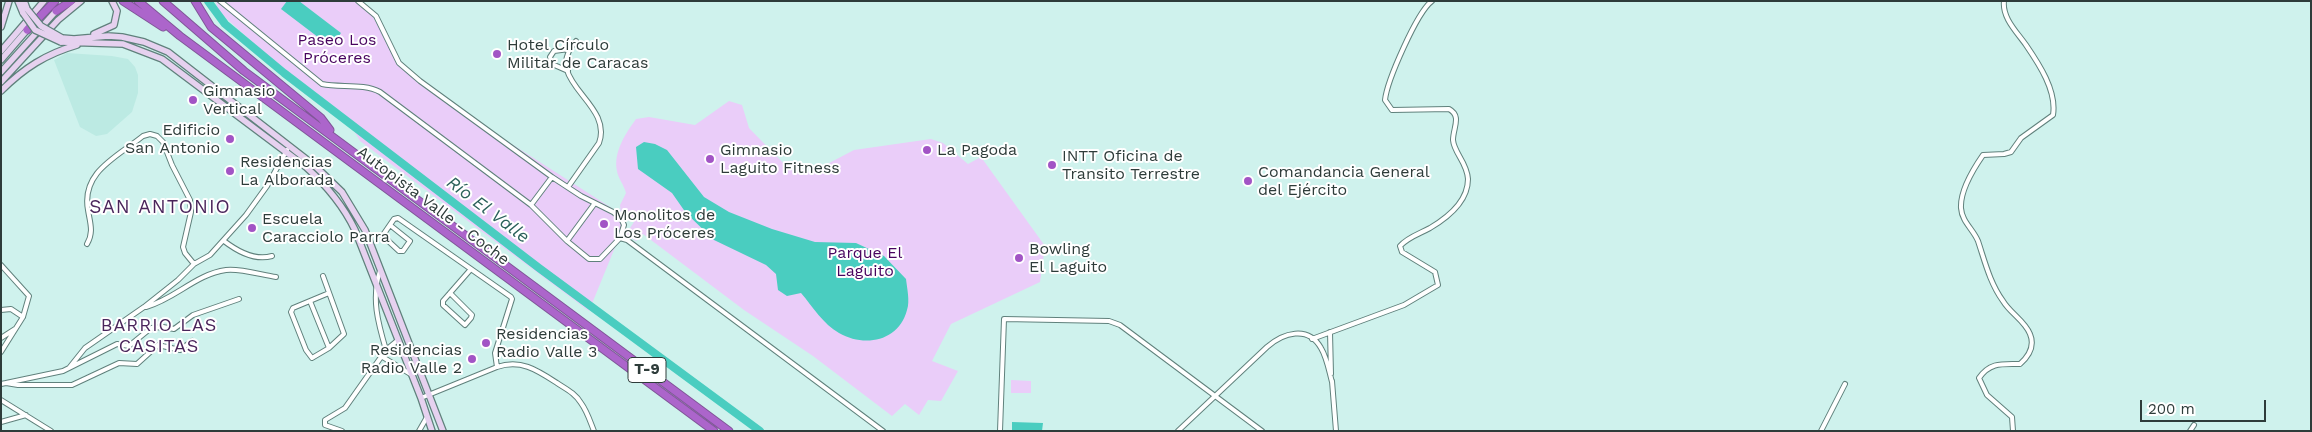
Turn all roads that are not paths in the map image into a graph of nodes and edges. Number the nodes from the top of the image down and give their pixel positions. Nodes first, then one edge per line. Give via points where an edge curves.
1 (8, 1) edge
2 (18, 1) edge
3 (24, 1) edge
4 (44, 1) edge
5 (49, 1) edge
6 (55, 1) edge
7 (65, 1) edge
8 (71, 1) edge
9 (80, 1) edge
10 (112, 1) edge
11 (123, 1) edge
12 (138, 1) edge
13 (163, 1) edge
14 (195, 1) edge
15 (220, 1) edge
16 (358, 1) edge
17 (1432, 1) edge
18 (2004, 1) edge
19 (25, 11) junction
20 (56, 11) junction
21 (1, 27) edge
22 (27, 30) junction
23 (180, 36) junction
24 (81, 41) junction
25 (576, 41) dead end
26 (569, 48) junction
27 (1, 51) edge
28 (1, 60) edge
29 (568, 71) junction
30 (2, 72) edge
31 (1, 82) edge
32 (1, 91) edge
33 (335, 137) junction
34 (290, 146) junction
35 (285, 153) junction
36 (552, 177) junction
37 (568, 187) junction
38 (595, 203) junction
39 (532, 206) junction
40 (390, 225) junction
41 (416, 231) junction
42 (620, 238) junction
43 (224, 241) junction
44 (410, 241) junction
45 (567, 241) junction
46 (88, 244) dead end
47 (272, 256) dead end
48 (194, 264) junction
49 (1, 265) edge
50 (471, 269) junction
51 (381, 270) junction
52 (323, 276) dead end
53 (276, 277) dead end
54 (376, 283) junction
55 (450, 293) junction
56 (329, 294) junction
57 (238, 299) dead end
58 (310, 301) junction
59 (144, 307) junction
60 (1, 310) edge
61 (23, 317) junction
62 (17, 328) junction
63 (1330, 332) junction
64 (1, 338) edge
65 (1312, 339) junction
66 (398, 340) junction
67 (192, 341) dead end
68 (330, 348) junction
69 (386, 350) junction
70 (1, 352) edge
71 (382, 356) junction
72 (497, 367) junction
73 (69, 368) junction
74 (412, 375) junction
75 (1332, 382) junction
76 (3, 383) edge
77 (1845, 384) dead end
78 (429, 394) junction
79 (1215, 395) junction
80 (421, 398) junction
81 (1, 400) edge
82 (26, 415) junction
83 (426, 417) junction
84 (1, 422) edge
85 (2194, 425) dead end
86 (51, 431) edge
87 (342, 431) edge
88 (419, 431) edge
89 (432, 431) edge
90 (443, 431) edge
91 (594, 431) edge
92 (714, 431) edge
93 (729, 431) edge
94 (884, 431) edge
95 (1000, 431) edge
96 (1178, 431) edge
97 (1262, 431) edge
98 (1336, 431) edge
99 (1821, 431) edge
100 (2013, 431) edge
101 (2190, 431) edge

1 - 21 main road
2 - 19 main road
3 - 19 main road
4 - 27 main road
5 - 22 highway
6 - 22 highway
7 - 20 highway
8 - 20 highway
9 - 31 main road
10 - 24 main road via 117,12 114,25
11 - 23 highway, T-9
12 - 23 highway, Autopista Valle - Coche / T-9
13 - 33 highway, Autopista Valle - Coche / T-9 via 244,71
14 - 33 highway via 211,27 321,118
15 - 39 street via 322,84 372,88 380,92
16 - 36 street via 376,16 399,63
17 - 63 street via 1423,11 1394,70 1385,100 1392,110 1449,109 1457,118 1453,140 1466,164 1468,178 1464,198 1431,227 1405,240 1400,246 1402,252 1435,272 1438,285 1404,306
18 - 100 street via 2004,11 2051,90 2054,107 2053,115 2021,138 2011,152 1983,155 1961,206 1962,219 1977,239 1988,273 2002,301 2030,334 2029,356 2020,364 1996,364 1985,369 1979,378 1987,395 2012,417
19 - 24 main road, bridge via 40,26 62,40
20 - 30 main road
22 - 28 main road
23 - 92 highway, Autopista Valle - Coche / T-9
24 - 32 main road via 44,57
24 - 34 main road via 122,37 168,52
24 - 35 main road via 123,44 162,59
25 - 26 street
26 - 29 street
26 - 29 street via 554,51 550,57 552,64
29 - 37 street via 575,87 599,118 602,136
33 - 93 highway, Autopista Valle - Coche / T-9
34 - 35 street
34 - 51 main road via 331,181 351,205
35 - 43 street via 266,186
35 - 54 main road via 316,177 340,204 355,230
36 - 37 street
36 - 39 street
37 - 38 street
38 - 42 street via 621,218 624,225
38 - 45 street
39 - 45 street
40 - 41 street via 398,218
40 - 44 street
40 - 44 street via 383,236 399,252
41 - 44 street
41 - 50 street
42 - 45 street via 603,258 597,260 589,259
42 - 94 street via 635,245
43 - 47 street via 247,254 260,258
43 - 48 street via 210,255
46 - 48 street via 92,232 86,196 88,185 95,173 142,136 150,134 163,142 190,200 192,212 183,247
48 - 59 street
49 - 61 street via 29,296
50 - 55 street
50 - 72 street via 512,299 495,353
51 - 54 street
51 - 78 main road
52 - 56 street
53 - 59 street via 226,270 201,278 168,299
54 - 66 main road
54 - 69 street via 377,316
55 - 55 street via 443,305 466,324 472,315
56 - 58 street
56 - 68 street via 344,334
57 - 73 street via 193,315 174,329 151,328 129,346 115,344
58 - 68 street
58 - 68 street via 291,312 306,350 315,358
59 - 73 street via 85,348
60 - 61 street via 11,309
61 - 62 street
62 - 64 street
62 - 70 street
63 - 65 street
63 - 75 street
65 - 75 street via 1325,356
65 - 79 street via 1296,334 1278,337
66 - 69 street
66 - 74 main road
67 - 76 street via 180,350 158,345 137,364 119,363 72,385
69 - 71 street
71 - 74 street
71 - 87 street via 345,408 325,420 325,425
72 - 78 street
72 - 91 street via 508,363 526,365 570,391 580,402
73 - 76 street
74 - 80 main road
75 - 98 street
77 - 99 street
78 - 80 street
78 - 90 main road
79 - 95 street via 1120,326 1109,322 1004,319
79 - 96 street
79 - 97 street
80 - 83 main road
81 - 82 street
82 - 84 street
82 - 86 street
83 - 88 street
83 - 89 main road
85 - 101 street

